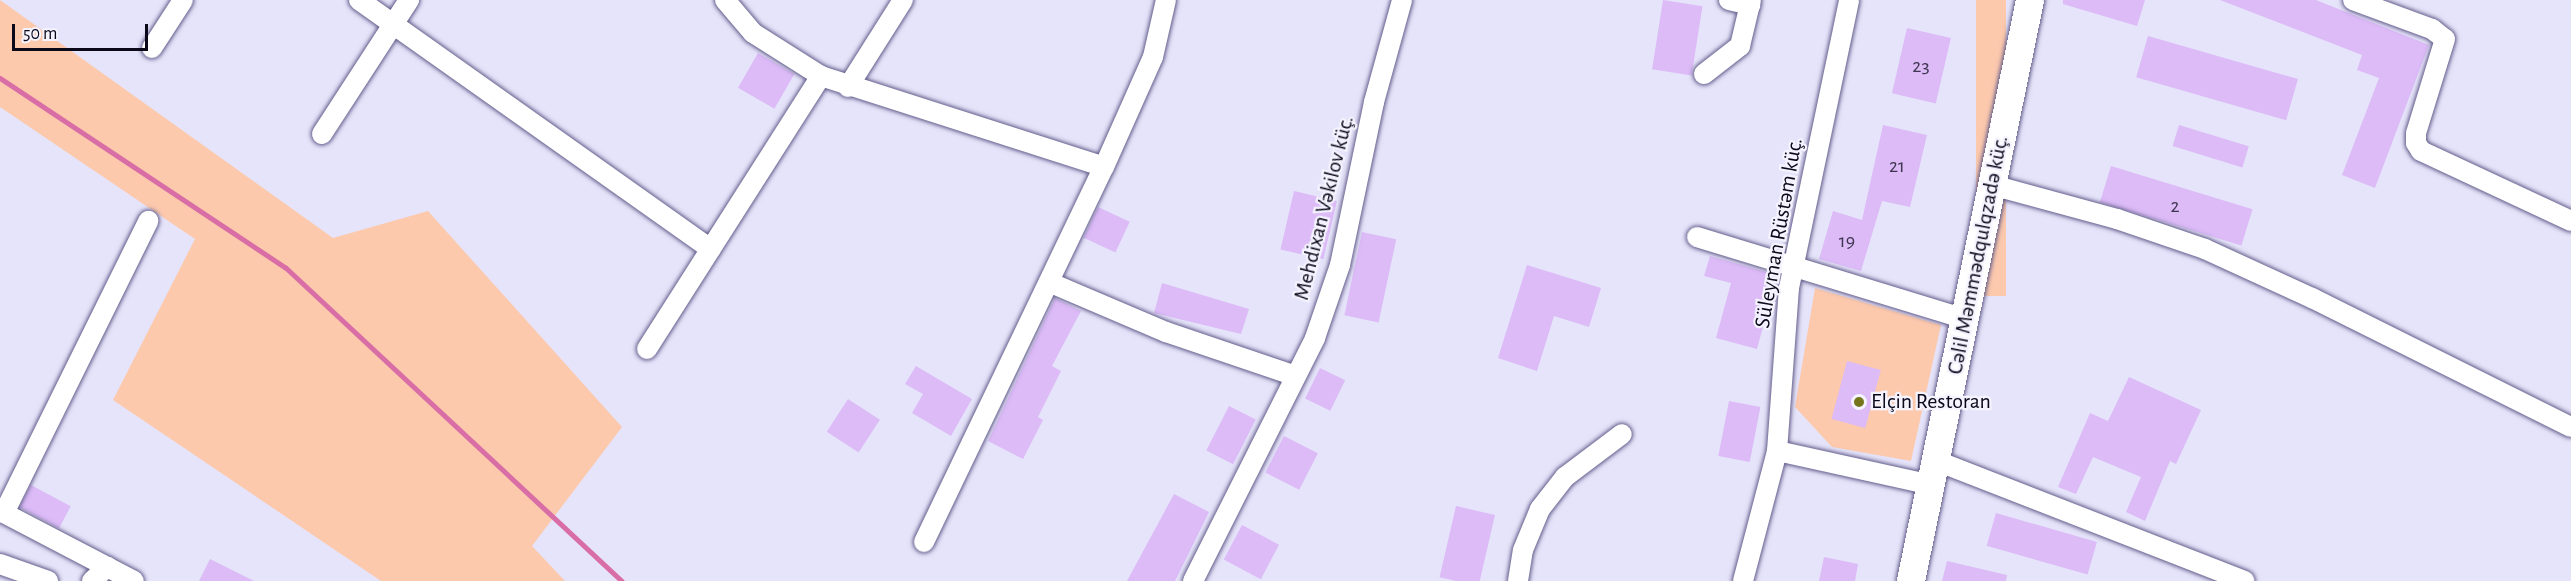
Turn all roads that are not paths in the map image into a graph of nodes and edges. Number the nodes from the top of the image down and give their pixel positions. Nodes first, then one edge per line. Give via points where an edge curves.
1 (183, 0) edge
2 (359, 0) edge
3 (409, 0) edge
4 (725, 0) edge
5 (903, 0) edge
6 (1166, 0) edge
7 (1402, 0) edge
8 (1729, 0) edge
9 (1849, 0) edge
10 (2030, 0) edge
11 (2353, 0) edge
12 (1751, 2) edge
13 (393, 24) junction
14 (152, 48) dead end
15 (1704, 74) dead end
16 (821, 76) junction
17 (849, 87) junction
18 (321, 134) dead end
19 (1104, 167) junction
20 (1992, 185) junction
21 (148, 221) dead end
22 (2571, 221) edge
23 (1697, 237) dead end
24 (711, 249) junction
25 (1794, 267) junction
26 (1051, 283) junction
27 (1965, 319) junction
28 (647, 349) dead end
29 (1296, 376) junction
30 (2571, 427) edge
31 (1622, 434) dead end
32 (1777, 451) junction
33 (1934, 473) junction
34 (2, 512) edge
35 (924, 542) dead end
36 (0, 564) edge
37 (107, 567) junction
38 (48, 581) edge
39 (92, 581) edge
40 (134, 581) edge
41 (1193, 581) edge
42 (1518, 581) edge
43 (1743, 581) edge
44 (1911, 581) edge
45 (2244, 581) edge

1 - 14 street
2 - 13 street
3 - 13 street
4 - 16 street via 753,33
5 - 17 street
6 - 19 street via 1153,57
7 - 29 street, Mehdixan Vəkilov küç. via 1374,102 1340,265 1315,338
8 - 12 street
9 - 25 street, Süleyman Rüstəm küç.
10 - 20 street, Cəlil Məmmədqulqzadə küç.
11 - 22 street via 2432,29 2445,39 2416,133 2421,151
12 - 15 street via 1740,46
13 - 18 street
13 - 24 street
16 - 17 street
16 - 24 street
17 - 19 street
19 - 26 street
20 - 27 street, Cəlil Məmmədqulqzadə küç.
20 - 30 street via 2117,219 2205,249
21 - 34 street
23 - 25 street
24 - 28 street
25 - 27 street
25 - 32 street, Süleyman Rüstəm küç. via 1784,325 1785,388
26 - 29 street via 1166,332
26 - 35 street
27 - 33 street, Cəlil Məmmədqulqzadə küç.
29 - 41 street, Mehdixan Vəkilov küç.
31 - 42 street via 1565,477 1540,508 1523,550
32 - 33 street
32 - 43 street, Süleyman Rüstəm küç.
33 - 44 street, Cəlil Məmmədqulqzadə küç.
33 - 45 street
34 - 37 street
36 - 38 street
37 - 39 street
37 - 40 street

